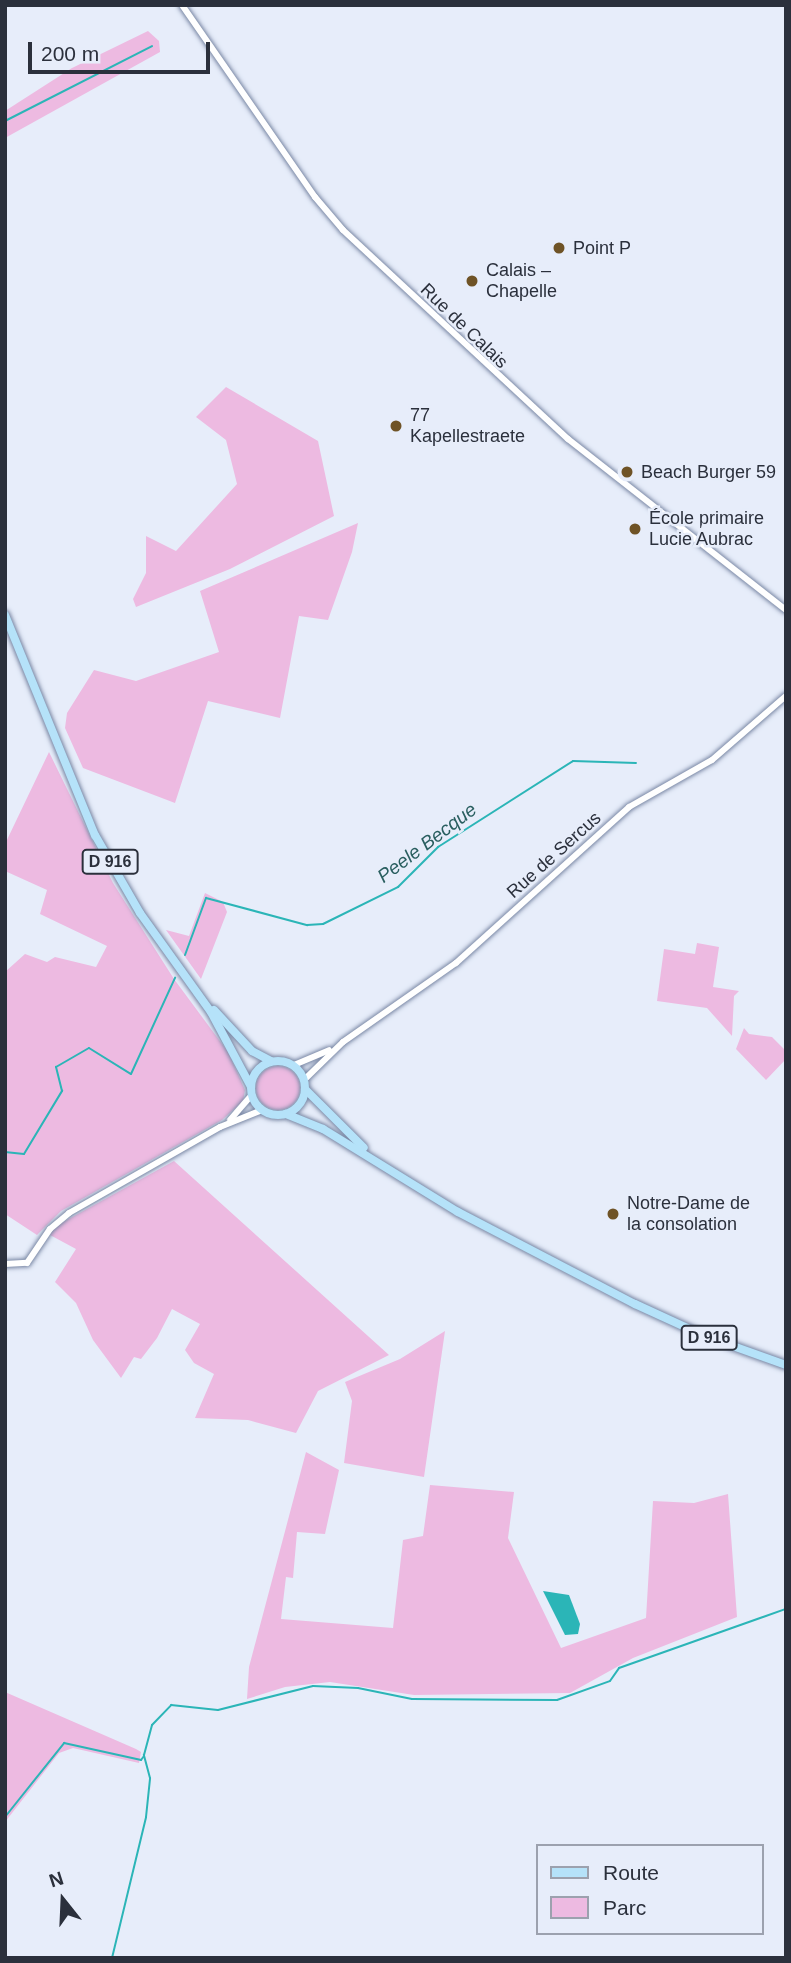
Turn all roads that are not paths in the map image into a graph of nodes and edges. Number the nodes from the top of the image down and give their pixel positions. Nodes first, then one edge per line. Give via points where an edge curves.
1 (182, 5) edge
2 (786, 610) edge
3 (5, 615) edge
4 (786, 695) edge
5 (202, 998) junction
6 (343, 1042) junction
7 (271, 1061) junction
8 (294, 1065) junction
9 (305, 1085) junction
10 (251, 1091) junction
11 (262, 1110) junction
12 (286, 1114) junction
13 (220, 1127) junction
14 (388, 1168) junction
15 (5, 1264) edge
16 (786, 1365) edge

1 - 2 street, Rue de Calais via 339,226 572,443 629,483
3 - 5 main road, D 916 via 90,825 146,921
4 - 6 street, Rue de Sercus via 712,760 629,807 456,963
5 - 7 main road, D 916 via 252,1051
5 - 10 main road, D 916
6 - 8 street, Rue de Sercus
6 - 9 street, Rue de Sercus
7 - 8 main road
7 - 10 main road via 258,1070
8 - 9 main road
9 - 12 main road via 300,1104
9 - 14 main road, D 916 via 333,1122
10 - 11 main road
10 - 13 street
11 - 12 main road
11 - 13 street
12 - 14 main road, D 916 via 323,1129
13 - 15 street via 64,1216 24,1265
14 - 16 main road, D 916 via 467,1217 635,1304

